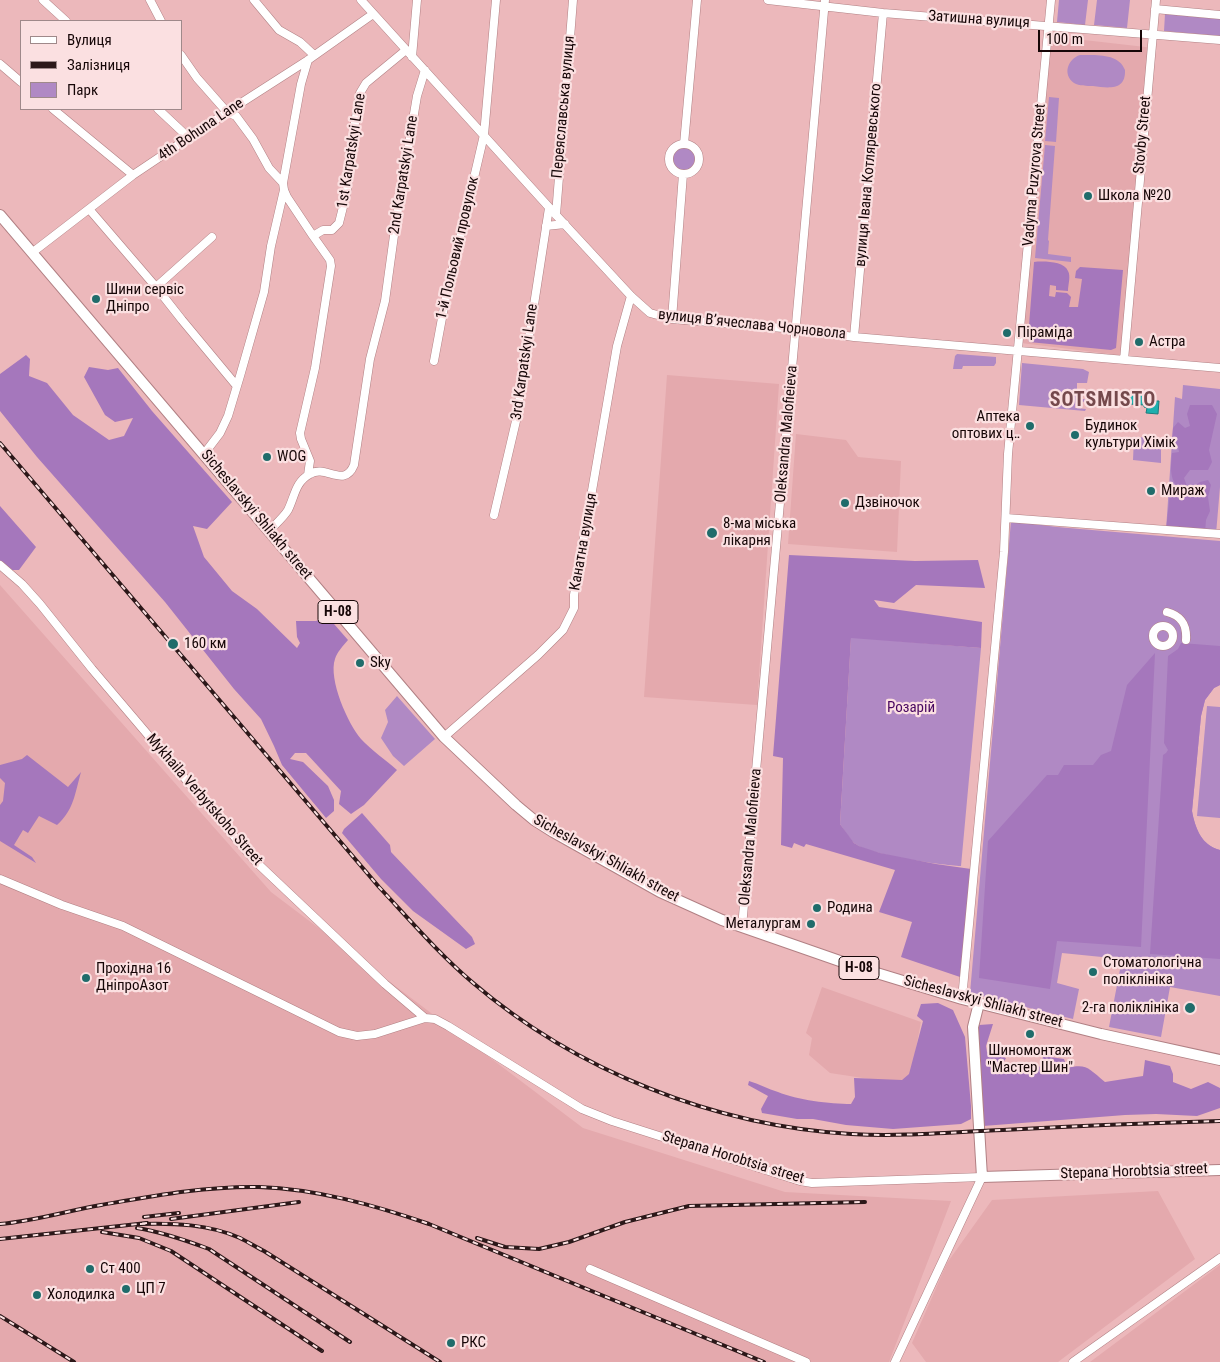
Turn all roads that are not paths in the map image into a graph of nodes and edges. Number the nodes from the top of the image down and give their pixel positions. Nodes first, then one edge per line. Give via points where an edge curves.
1 (43, 0) edge
2 (150, 0) edge
3 (254, 0) edge
4 (361, 0) edge
5 (418, 0) edge
6 (496, 0) edge
7 (573, 0) edge
8 (697, 0) edge
9 (768, 0) edge
10 (1051, 0) edge
11 (1156, 0) edge
12 (824, 3) edge
13 (1155, 9) junction
14 (883, 13) junction
15 (373, 14) junction
16 (1220, 15) edge
17 (65, 20) edge
18 (160, 20) edge
19 (1049, 25) junction
20 (1152, 34) junction
21 (1220, 40) edge
22 (406, 50) junction
23 (182, 56) edge
24 (412, 57) junction
25 (311, 58) junction
26 (0, 64) edge
27 (425, 70) junction
28 (20, 81) edge
29 (54, 110) edge
30 (159, 110) edge
31 (227, 112) junction
32 (484, 135) junction
33 (188, 138) junction
34 (684, 144) junction
35 (683, 174) junction
36 (133, 175) junction
37 (283, 187) junction
38 (549, 208) junction
39 (89, 209) junction
40 (0, 215) edge
41 (556, 215) junction
42 (565, 224) junction
43 (546, 226) junction
44 (313, 236) junction
45 (212, 237) dead end
46 (33, 252) junction
47 (156, 287) junction
48 (631, 296) junction
49 (672, 319) junction
50 (796, 329) junction
51 (854, 337) junction
52 (1019, 350) junction
53 (1124, 360) junction
54 (434, 361) dead end
55 (1220, 368) edge
56 (236, 385) junction
57 (204, 454) junction
58 (308, 476) junction
59 (494, 515) dead end
60 (1006, 518) junction
61 (275, 524) dead end
62 (1220, 534) edge
63 (0, 565) edge
64 (1167, 612) dead end
65 (1186, 640) dead end
66 (444, 737) junction
67 (0, 878) edge
68 (742, 927) junction
69 (962, 999) junction
70 (979, 1003) junction
71 (426, 1018) junction
72 (1220, 1060) edge
73 (1220, 1170) edge
74 (982, 1177) junction
75 (1220, 1258) edge
76 (590, 1269) dead end
77 (806, 1362) edge
78 (895, 1362) edge
79 (1073, 1362) edge

1 - 17 street
2 - 18 street
3 - 25 street via 279,30 300,42
4 - 15 street, вулиця Вʼячеслава Чорновола
5 - 24 street
6 - 32 street, 1-й Польовий провулок
7 - 41 street, Переяславська вулиця
8 - 34 street
9 - 12 street, Затишна вулиця
10 - 19 street, Vadyma Puzyrova Street
11 - 13 street, Stovby Street
12 - 14 street, Затишна вулиця
12 - 50 street, Oleksandra Malofieieva
13 - 16 street
13 - 20 street, Stovby Street
14 - 19 street, Затишна вулиця
14 - 51 street, вулиця Івана Котляревського
15 - 22 street, вулиця Вʼячеслава Чорновола
15 - 25 street, 4th Bohuna Lane
19 - 20 street, Затишна вулиця
19 - 52 street, Vadyma Puzyrova Street
20 - 21 street, Затишна вулиця
20 - 53 street, Stovby Street
22 - 24 street, вулиця Вʼячеслава Чорновола
22 - 44 street, 1st Karpatskyi Lane via 362,88 350,152 347,191 339,223 332,230 323,230
23 - 31 street
24 - 27 street, вулиця Вʼячеслава Чорновола
25 - 31 street, 4th Bohuna Lane
25 - 37 street via 301,84
26 - 28 street
27 - 32 street, вулиця Вʼячеслава Чорновола
27 - 58 street, 2nd Karpatskyi Lane via 417,96 385,301 370,359 354,465 346,475 316,472
29 - 36 street
30 - 33 street
31 - 33 street, 4th Bohuna Lane
31 - 37 street via 236,116
32 - 38 street, вулиця Вʼячеслава Чорновола
32 - 54 street, 1-й Польовий провулок via 446,295
33 - 36 street, 4th Bohuna Lane
34 - 35 street via 675,147 669,155 674,170
34 - 35 street via 697,150 699,160 692,172
35 - 49 street
36 - 39 street, 4th Bohuna Lane
37 - 44 street
37 - 56 street via 264,292
38 - 41 street, вулиця Вʼячеслава Чорновола
38 - 43 street, 3rd Karpatskyi Lane
39 - 46 street, 4th Bohuna Lane
39 - 47 street
40 - 46 main road, Sicheslavskyi Shliakh street / Н-08
41 - 42 street, вулиця Вʼячеслава Чорновола
42 - 43 street
42 - 48 street, вулиця Вʼячеслава Чорновола
43 - 59 street, 3rd Karpatskyi Lane via 516,421
44 - 58 street via 331,266 315,368 300,433 310,461
45 - 47 street
46 - 57 main road, Sicheslavskyi Shliakh street / Н-08
47 - 56 street
48 - 49 street, вулиця Вʼячеслава Чорновола via 650,314
48 - 66 street, Канатна вулиця via 617,346 574,608 563,630 538,655
49 - 50 street, вулиця Вʼячеслава Чорновола
50 - 51 street, вулиця Вʼячеслава Чорновола
50 - 68 street, Oleksandra Malofieieva
51 - 52 street, вулиця Вʼячеслава Чорновола
52 - 53 street, вулиця Вʼячеслава Чорновола
52 - 60 street, Vadyma Puzyrova Street via 1008,454
53 - 55 street, вулиця Вʼячеслава Чорновола
56 - 57 street via 228,416
57 - 66 main road, Sicheslavskyi Shliakh street / Н-08
58 - 61 street via 296,487 288,511
60 - 62 street
60 - 69 street, Vadyma Puzyrova Street
63 - 71 street, Mykhaila Verbytskoho Street via 40,604 254,861 385,984
64 - 65 street via 1184,623
66 - 68 main road, Sicheslavskyi Shliakh street / Н-08 via 516,805 553,832 660,892
67 - 71 street via 62,905 123,926 339,1032 357,1036 376,1034
68 - 69 main road, Sicheslavskyi Shliakh street / Н-08
69 - 70 main road, Sicheslavskyi Shliakh street / Н-08
70 - 72 main road, Sicheslavskyi Shliakh street / Н-08
70 - 74 main road via 973,1027
71 - 74 street, Stepana Horobtsia street via 448,1026 582,1109 800,1181
73 - 74 main road, Stepana Horobtsia street
74 - 78 street
75 - 79 street
76 - 77 street

